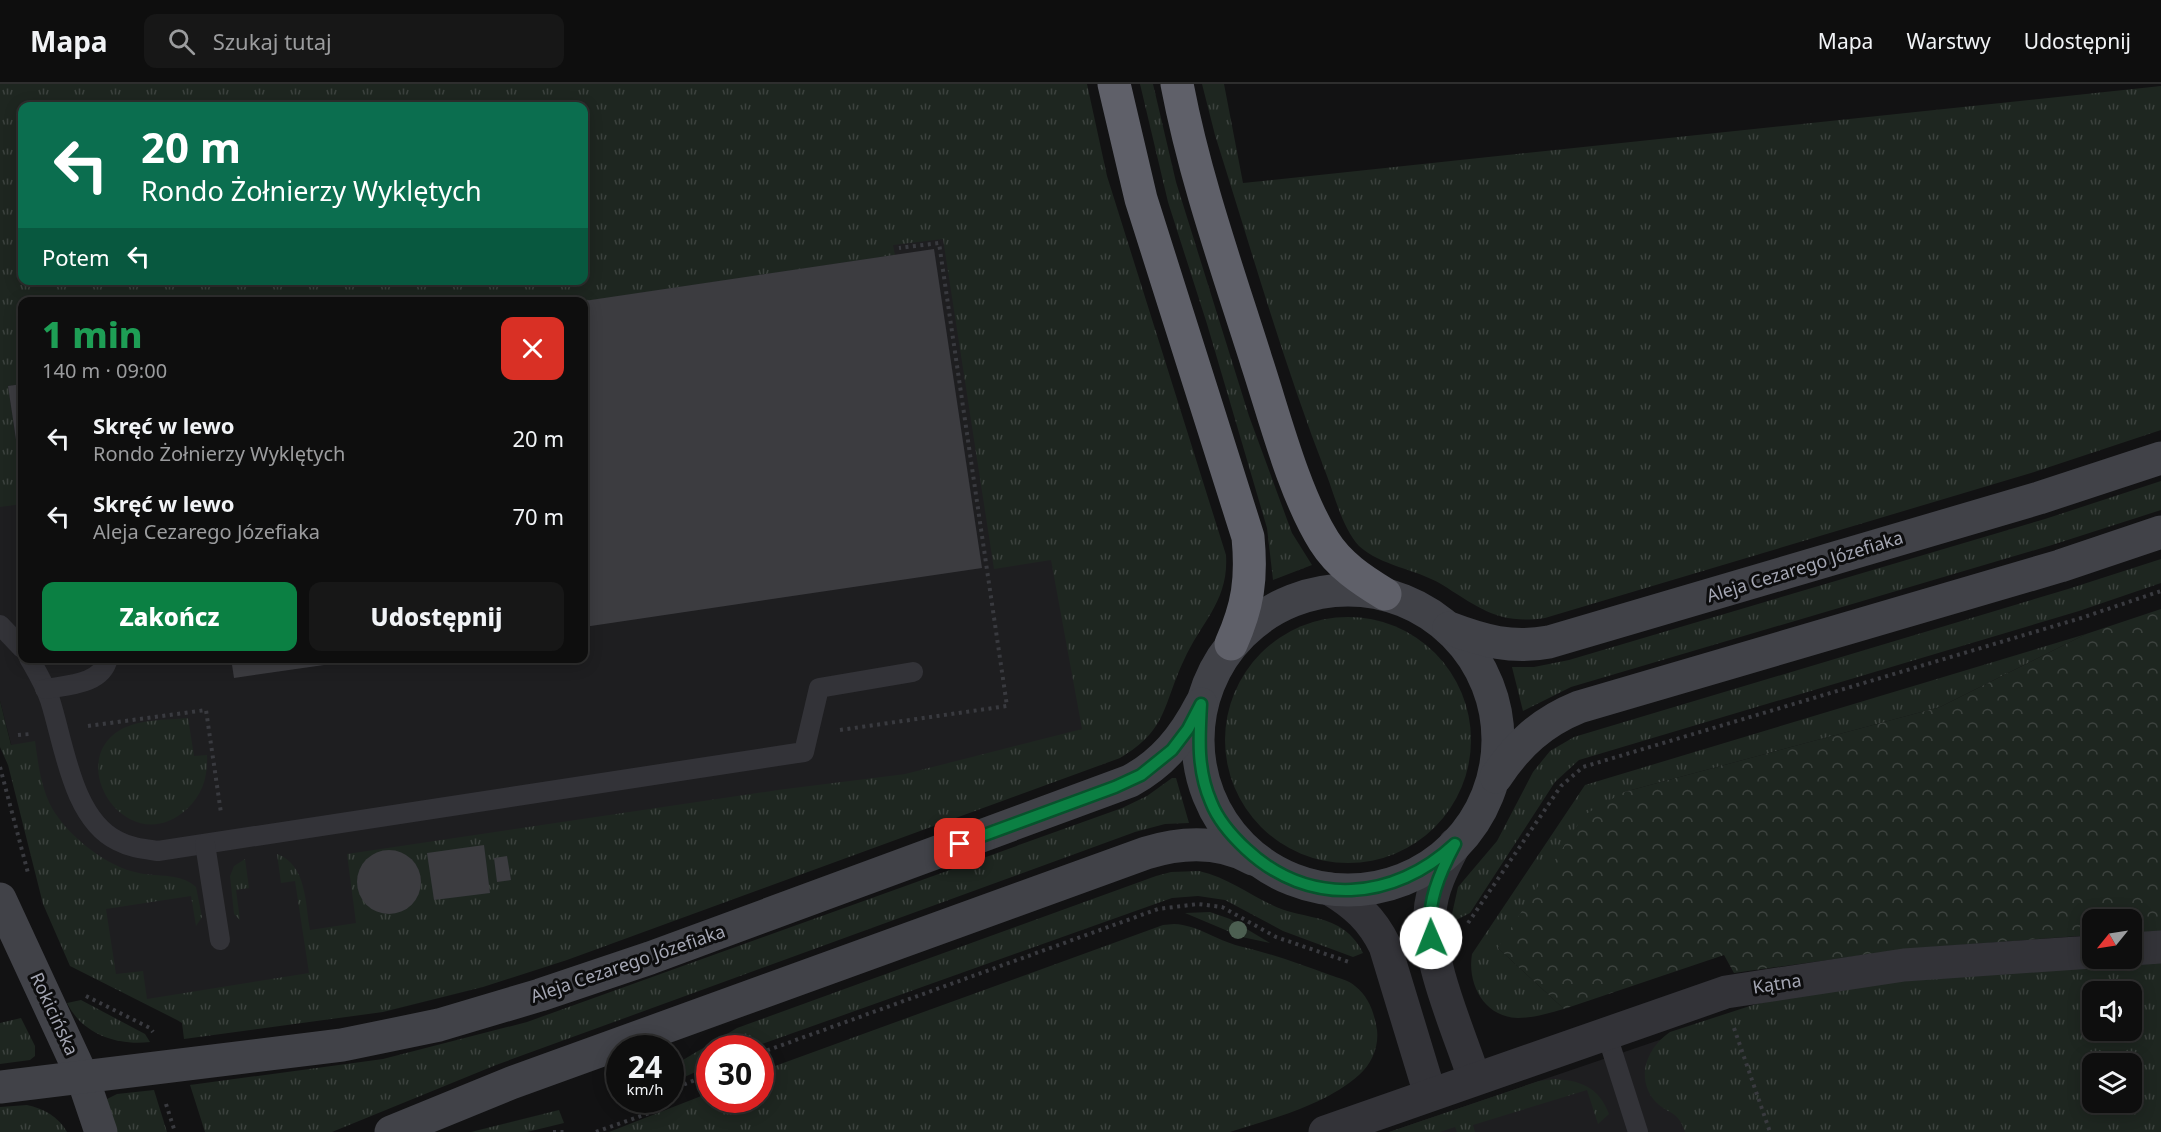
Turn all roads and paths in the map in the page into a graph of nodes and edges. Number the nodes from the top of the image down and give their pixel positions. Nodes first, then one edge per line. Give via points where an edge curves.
1 (1114, 84) edge
2 (1177, 84) edge
3 (899, 248) dead end
4 (2161, 458) edge
5 (2161, 532) edge
6 (2161, 591) edge
7 (1385, 594) junction
8 (0, 625) edge
9 (1447, 627) junction
10 (18, 644) edge
11 (1231, 644) junction
12 (32, 663) edge
13 (106, 663) edge
14 (913, 672) dead end
15 (45, 689) junction
16 (1201, 704) junction
17 (58, 730) junction
18 (18, 735) dead end
19 (808, 735) junction
20 (0, 767) edge
21 (1492, 783) junction
22 (232, 812) dead end
23 (205, 844) junction
24 (1455, 844) junction
25 (1262, 864) junction
26 (31, 883) dead end
27 (1330, 889) junction
28 (0, 899) edge
29 (1467, 925) dead end
30 (220, 940) dead end
31 (2161, 947) edge
32 (2142, 948) edge
33 (2082, 952) edge
34 (1355, 964) dead end
35 (75, 991) dead end
36 (1726, 992) junction
37 (1606, 1032) junction
38 (774, 1048) edge
39 (160, 1068) junction
40 (82, 1076) junction
41 (1474, 1078) junction
42 (0, 1087) edge
43 (1430, 1094) junction
44 (649, 1113) edge
45 (101, 1132) edge
46 (175, 1132) edge
47 (391, 1132) edge
48 (553, 1132) edge
49 (564, 1132) edge
50 (596, 1132) edge
51 (1325, 1132) edge
52 (1638, 1132) edge
53 (1770, 1132) edge

1 - 11 highway via 1141,199 1248,537 1248,595
2 - 7 highway via 1206,205 1283,445 1313,520 1324,543 1341,563
3 - 19 path via 939,243 1007,706
4 - 9 main road, Aleja Cezarego Józefiaka via 2039,498 1549,642 1497,644
5 - 21 main road via 1579,707 1526,738
6 - 29 path via 1583,767 1561,786
7 - 9 main road, Aleja Cezarego Józefiaka via 1412,603
7 - 11 main road, Aleja Cezarego Józefiaka via 1331,590 1308,595 1281,604
8 - 10 lane
9 - 21 main road via 1472,654 1492,696 1500,741
11 - 16 main road, Aleja Cezarego Józefiaka
12 - 15 lane
13 - 15 lane via 102,671 87,681
14 - 19 lane via 819,688
15 - 17 lane
16 - 25 main road via 1198,749 1211,803 1222,822
16 - 39 main road, Aleja Cezarego Józefiaka via 1172,750 1130,781 650,958 439,1025 342,1045
17 - 18 path
17 - 22 path via 206,710 222,814
17 - 23 lane via 80,797 102,830 116,841 158,851
19 - 23 lane via 804,752
20 - 26 path
21 - 24 main road via 1484,806
23 - 30 lane
24 - 27 main road via 1410,877 1371,888
24 - 41 street via 1433,896 1430,931 1439,972
25 - 27 main road via 1289,879
25 - 47 main road via 1240,851 1205,843 1146,853 511,1083
27 - 43 street via 1360,910 1381,938
28 - 40 main road, Rokicińska
31 - 32 street
33 - 36 street, Kątna via 1904,965
34 - 38 path via 1276,937 1222,907 1173,906
35 - 39 path via 150,1028 155,1034
36 - 37 street, Kątna
36 - 53 path via 1730,1016
37 - 41 street, Kątna
37 - 52 lane
39 - 40 main road, Aleja Cezarego Józefiaka
39 - 46 path
40 - 42 main road, Aleja Cezarego Józefiaka
40 - 45 main road, Rokicińska
41 - 43 street, Kątna
43 - 51 street, Kątna
44 - 50 path
48 - 49 path

